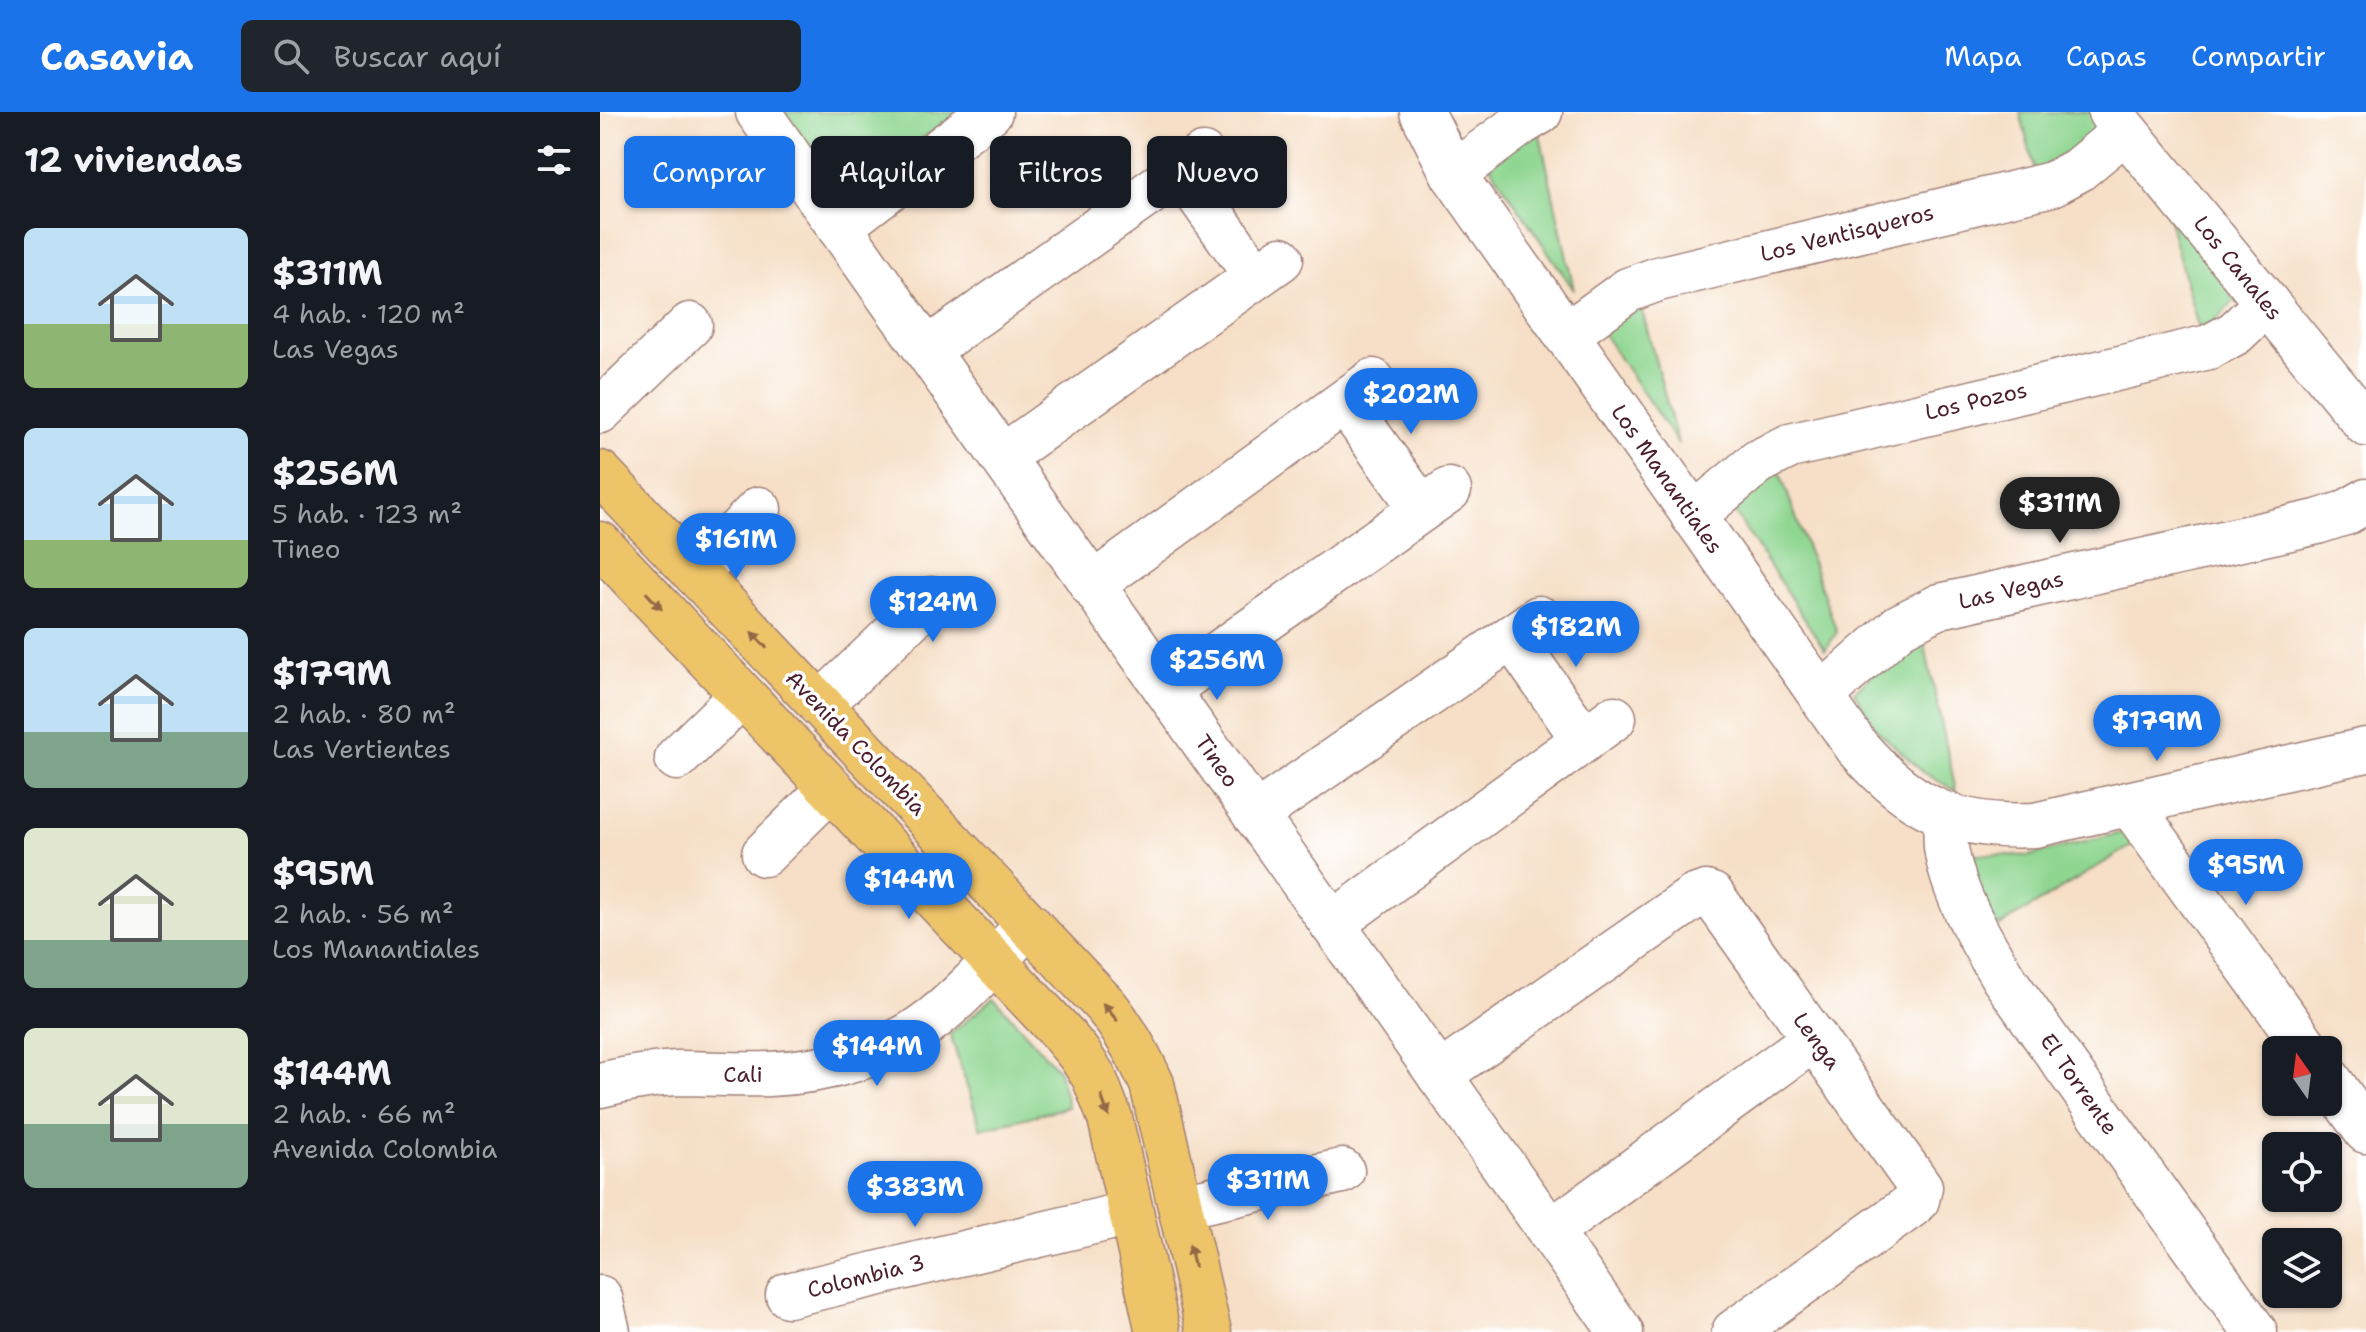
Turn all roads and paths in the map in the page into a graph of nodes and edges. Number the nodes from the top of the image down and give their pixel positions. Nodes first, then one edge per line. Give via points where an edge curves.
1 (758, 112) edge
2 (990, 112) edge
3 (1422, 112) edge
4 (1540, 112) edge
5 (2118, 122) edge
6 (1453, 174) junction
7 (839, 227) junction
8 (2267, 303) junction
9 (690, 325) dead end
10 (1566, 335) junction
11 (927, 350) junction
12 (600, 411) edge
13 (2366, 424) edge
14 (1002, 457) junction
15 (600, 473) edge
16 (2366, 501) edge
17 (759, 509) dead end
18 (1693, 516) junction
19 (600, 544) edge
20 (696, 574) junction
21 (1092, 585) junction
22 (931, 599) dead end
23 (1167, 690) junction
24 (742, 695) junction
25 (1821, 696) junction
26 (820, 705) junction
27 (2366, 750) edge
28 (677, 758) dead end
29 (831, 788) junction
30 (2130, 804) junction
31 (1255, 815) junction
32 (1946, 816) junction
33 (764, 854) dead end
34 (1029, 924) junction
35 (1332, 924) junction
36 (994, 960) junction
37 (2298, 1036) edge
38 (1815, 1038) junction
39 (1439, 1075) junction
40 (600, 1085) edge
41 (2342, 1098) edge
42 (2366, 1131) edge
43 (1342, 1171) dead end
44 (1181, 1206) junction
45 (1131, 1213) junction
46 (1550, 1232) junction
47 (788, 1295) dead end
48 (1158, 1332) edge
49 (1209, 1332) edge
50 (1621, 1332) edge
51 (1734, 1332) edge
52 (2255, 1332) edge

1 - 7 street, Tineo
2 - 7 street
3 - 6 street, Los Manantiales
4 - 6 street
5 - 8 street, Los Canales
5 - 10 street, Los Ventisqueros via 2078,170 2052,184 1658,279 1628,290
6 - 10 street, Los Manantiales
7 - 11 street, Tineo
8 - 13 street, Los Canales
8 - 18 street, Los Pozos via 2235,333 2209,347 1790,446 1758,462
9 - 12 street
10 - 18 street, Los Manantiales
11 - 14 street, Tineo
11 - 14 street via 1192,163 1269,268
14 - 21 street, Tineo
15 - 20 main road, Avenida Colombia
16 - 25 street, Las Vegas via 2331,519 1940,606 1894,631
17 - 20 street
18 - 25 street, Los Manantiales
19 -> 24 main road
26 -> 20 main road, Avenida Colombia
21 - 23 street, Tineo
21 - 23 street via 1359,391 1435,500
22 - 26 street
23 - 31 street, Tineo
24 - 28 street
24 - 29 main road
25 - 32 street, Los Manantiales via 1877,770
26 - 34 main road, Avenida Colombia
27 - 30 street, Los Manantiales
29 - 33 street
29 - 36 main road
30 - 32 street, Los Manantiales via 2035,825 1975,823
30 - 37 street
31 - 35 street, Tineo
31 - 35 street via 1526,628 1599,729
32 - 52 street, El Torrente via 1953,876 1990,955
34 - 36 street, Cali
44 -> 34 main road, Avenida Colombia via 1152,1084 1138,1052 1106,1006
35 - 39 street, Tineo
36 - 40 street, Cali via 917,1030 837,1065 771,1074 651,1075
36 -> 45 main road via 1061,1032 1094,1077 1110,1118
38 - 39 street, Lenga via 1717,900 1706,893
38 - 46 street
38 - 51 street, Lenga via 1917,1180 1920,1194 1912,1205
39 - 46 street, Tineo
41 - 42 street
43 - 44 street
49 -> 44 main road, Avenida Colombia
45 - 47 street, Colombia 3
45 - 48 main road
46 - 50 street, Tineo

